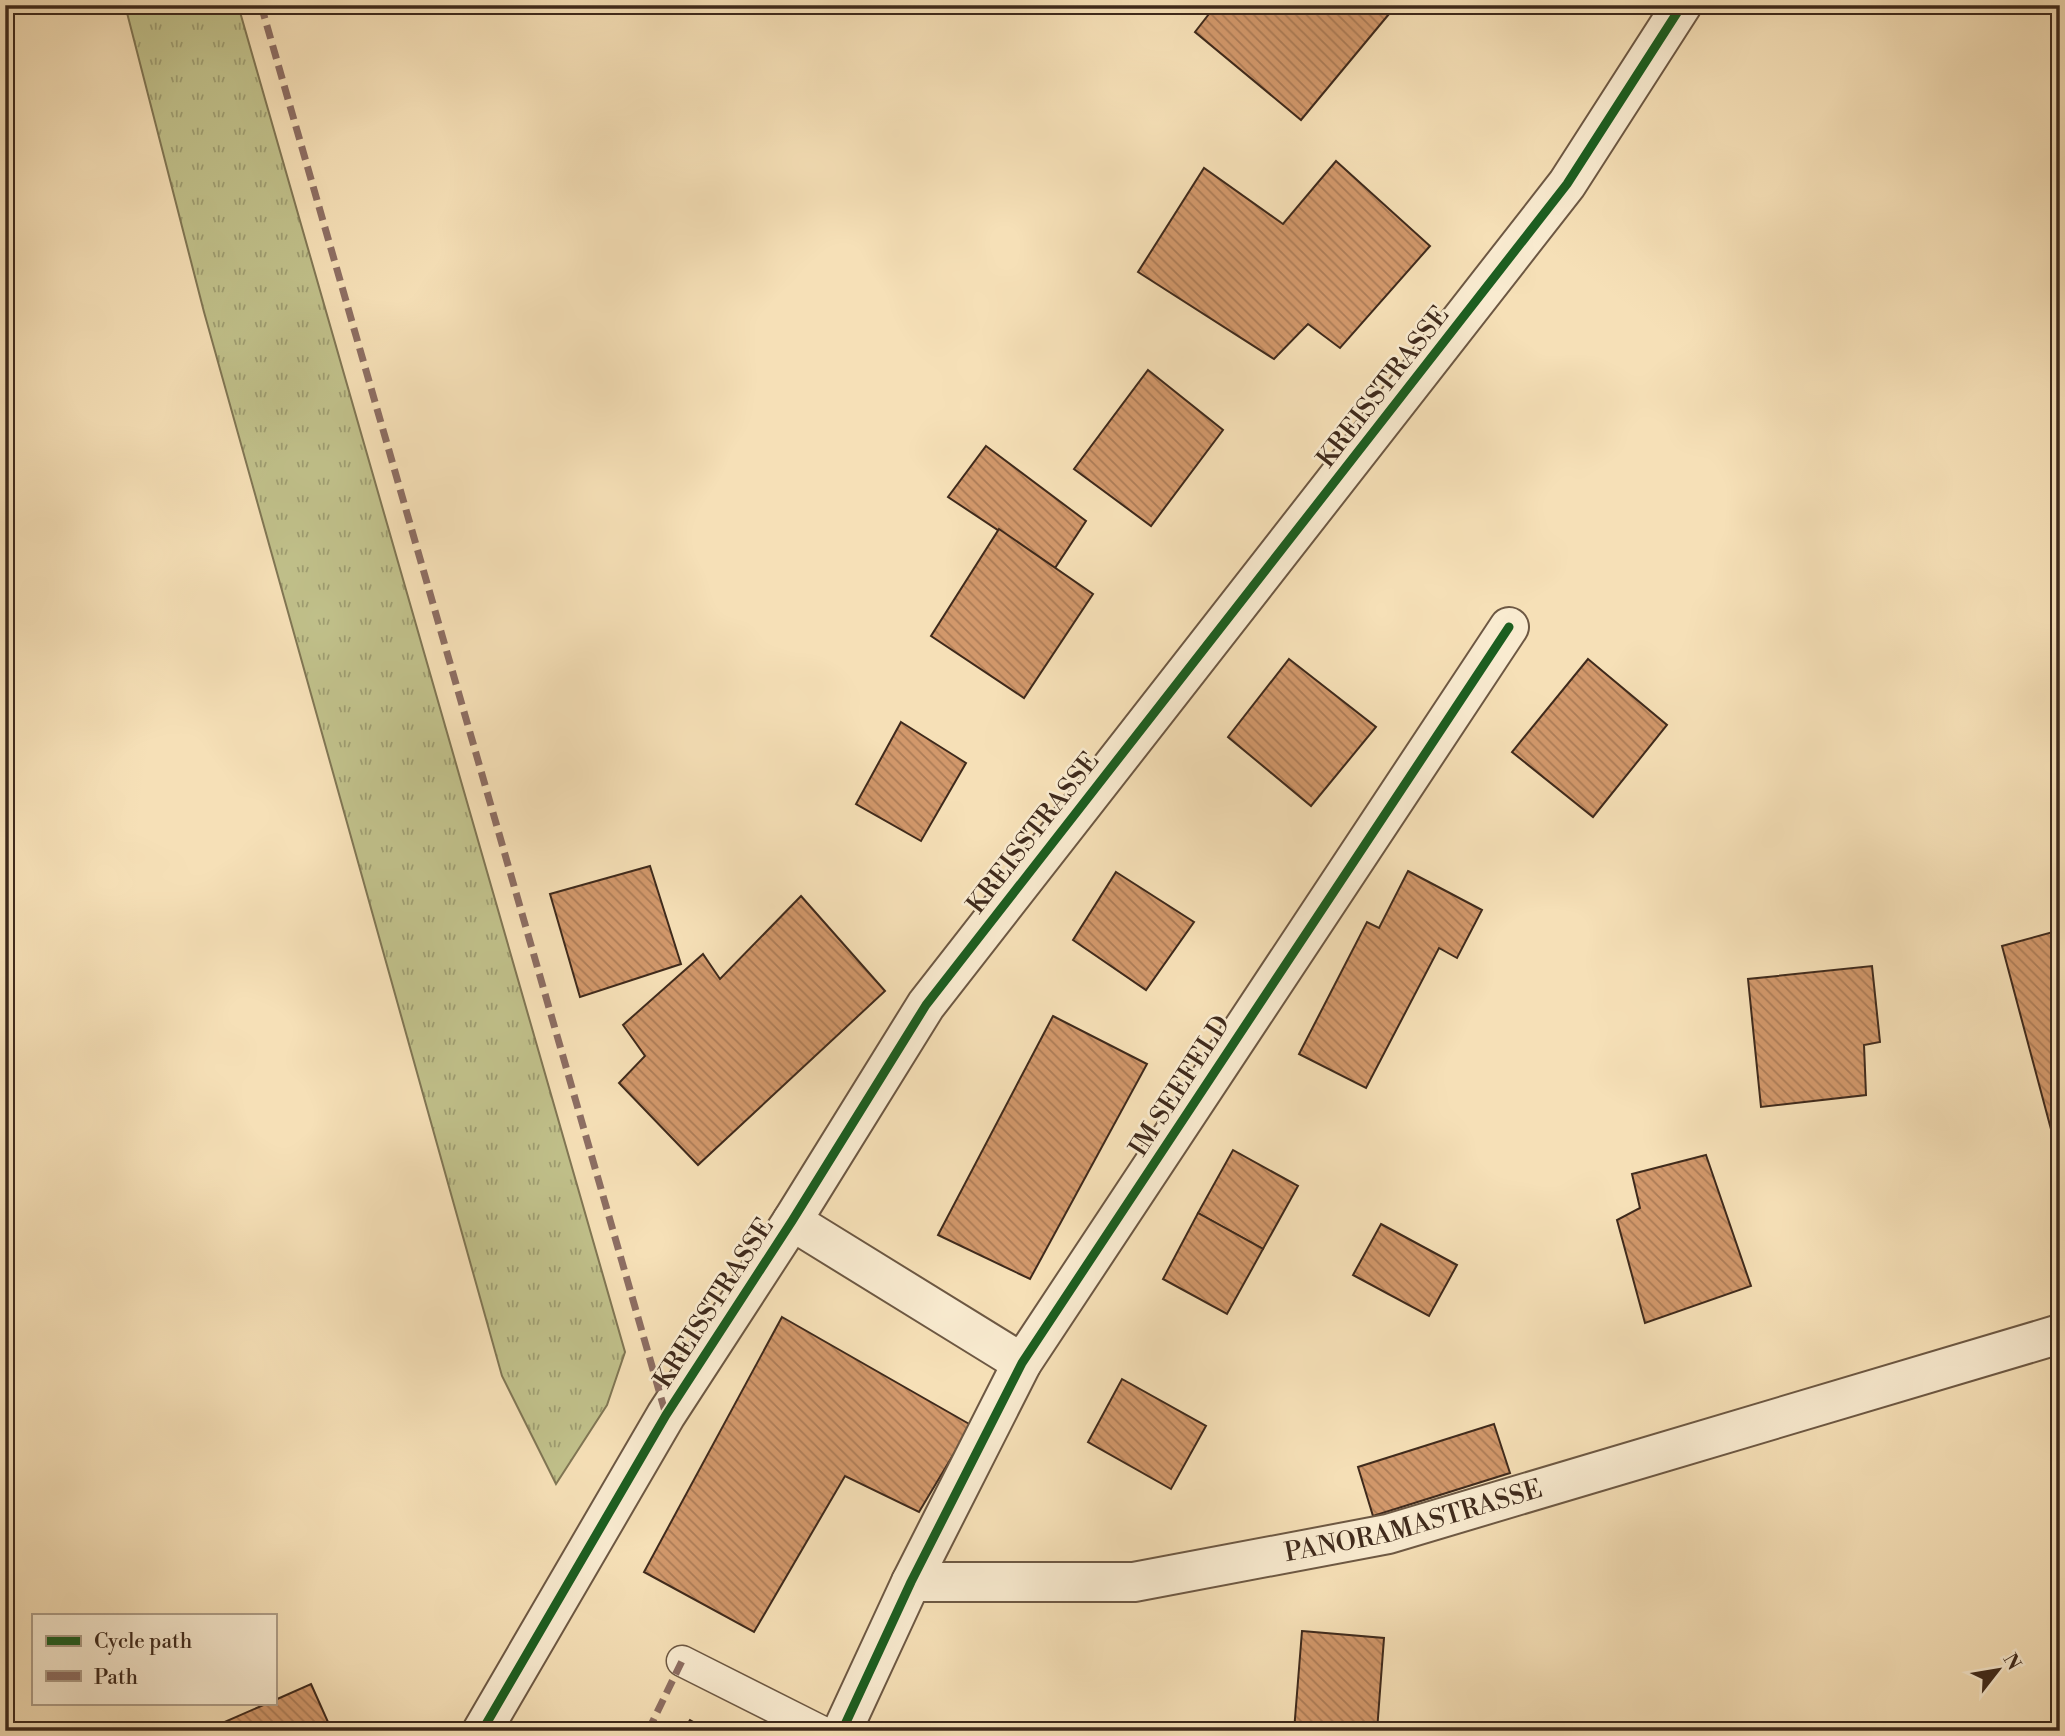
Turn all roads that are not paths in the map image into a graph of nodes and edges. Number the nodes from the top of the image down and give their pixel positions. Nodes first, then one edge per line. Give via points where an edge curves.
1 (1682, 5) edge
2 (1509, 627) dead end
3 (792, 1221) junction
4 (2060, 1334) edge
5 (1022, 1363) junction
6 (911, 1582) junction
7 (682, 1661) dead end
8 (482, 1731) edge
9 (821, 1731) edge
10 (842, 1731) edge

1 - 3 street, KREISSTRASSE via 1567,184 926,1005
2 - 5 street, IM SEEFELD
3 - 5 street
3 - 8 street, KREISSTRASSE via 666,1415
4 - 6 street, PANORAMASTRASSE via 1388,1534 1134,1582
5 - 6 street, IM SEEFELD
6 - 10 street
7 - 9 lane

